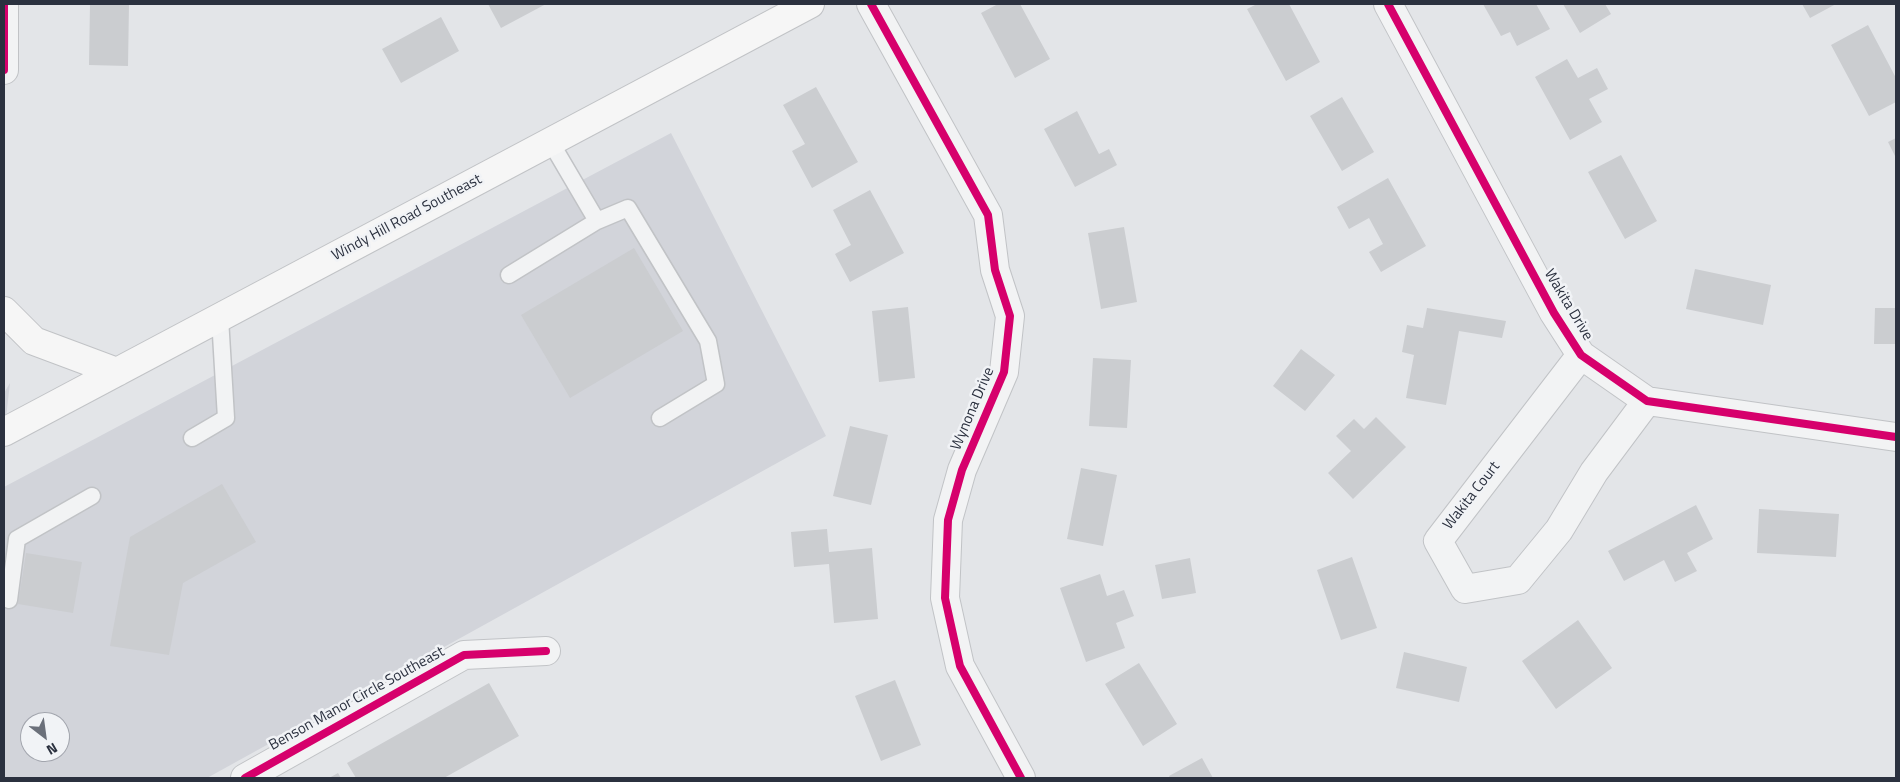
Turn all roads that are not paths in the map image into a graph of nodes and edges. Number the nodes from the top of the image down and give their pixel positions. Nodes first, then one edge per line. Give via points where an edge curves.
1 (4, 4) edge
2 (810, 4) edge
3 (871, 4) edge
4 (1388, 4) edge
5 (4, 70) edge
6 (550, 141) junction
7 (597, 221) junction
8 (509, 275) dead end
9 (4, 311) edge
10 (220, 318) junction
11 (1582, 355) junction
12 (117, 372) junction
13 (1647, 400) junction
14 (660, 418) dead end
15 (4, 432) edge
16 (1896, 437) edge
17 (192, 438) dead end
18 (92, 496) dead end
19 (9, 600) dead end
20 (546, 651) dead end
21 (245, 778) edge
22 (1021, 778) edge

1 - 5 street
2 - 6 main road, Windy Hill Road Southeast
3 - 22 street, Wynona Drive via 988,216 995,270 1010,316 1004,372 962,470 948,520 945,598 960,666
4 - 11 street, Wakita Drive via 1554,313
6 - 7 lane
6 - 10 main road, Windy Hill Road Southeast
7 - 8 lane
7 - 14 lane via 628,208 708,341 716,384
9 - 12 main road via 34,341
10 - 12 main road, Windy Hill Road Southeast
10 - 17 lane via 226,418
11 - 13 street, Wakita Drive
11 - 13 street, Wakita Court via 1438,541 1465,589 1518,580 1559,530 1594,472
12 - 15 main road, Windy Hill Road Southeast
13 - 16 street, Wakita Drive
18 - 19 lane via 17,539
20 - 21 street, Benson Manor Circle Southeast via 464,655

